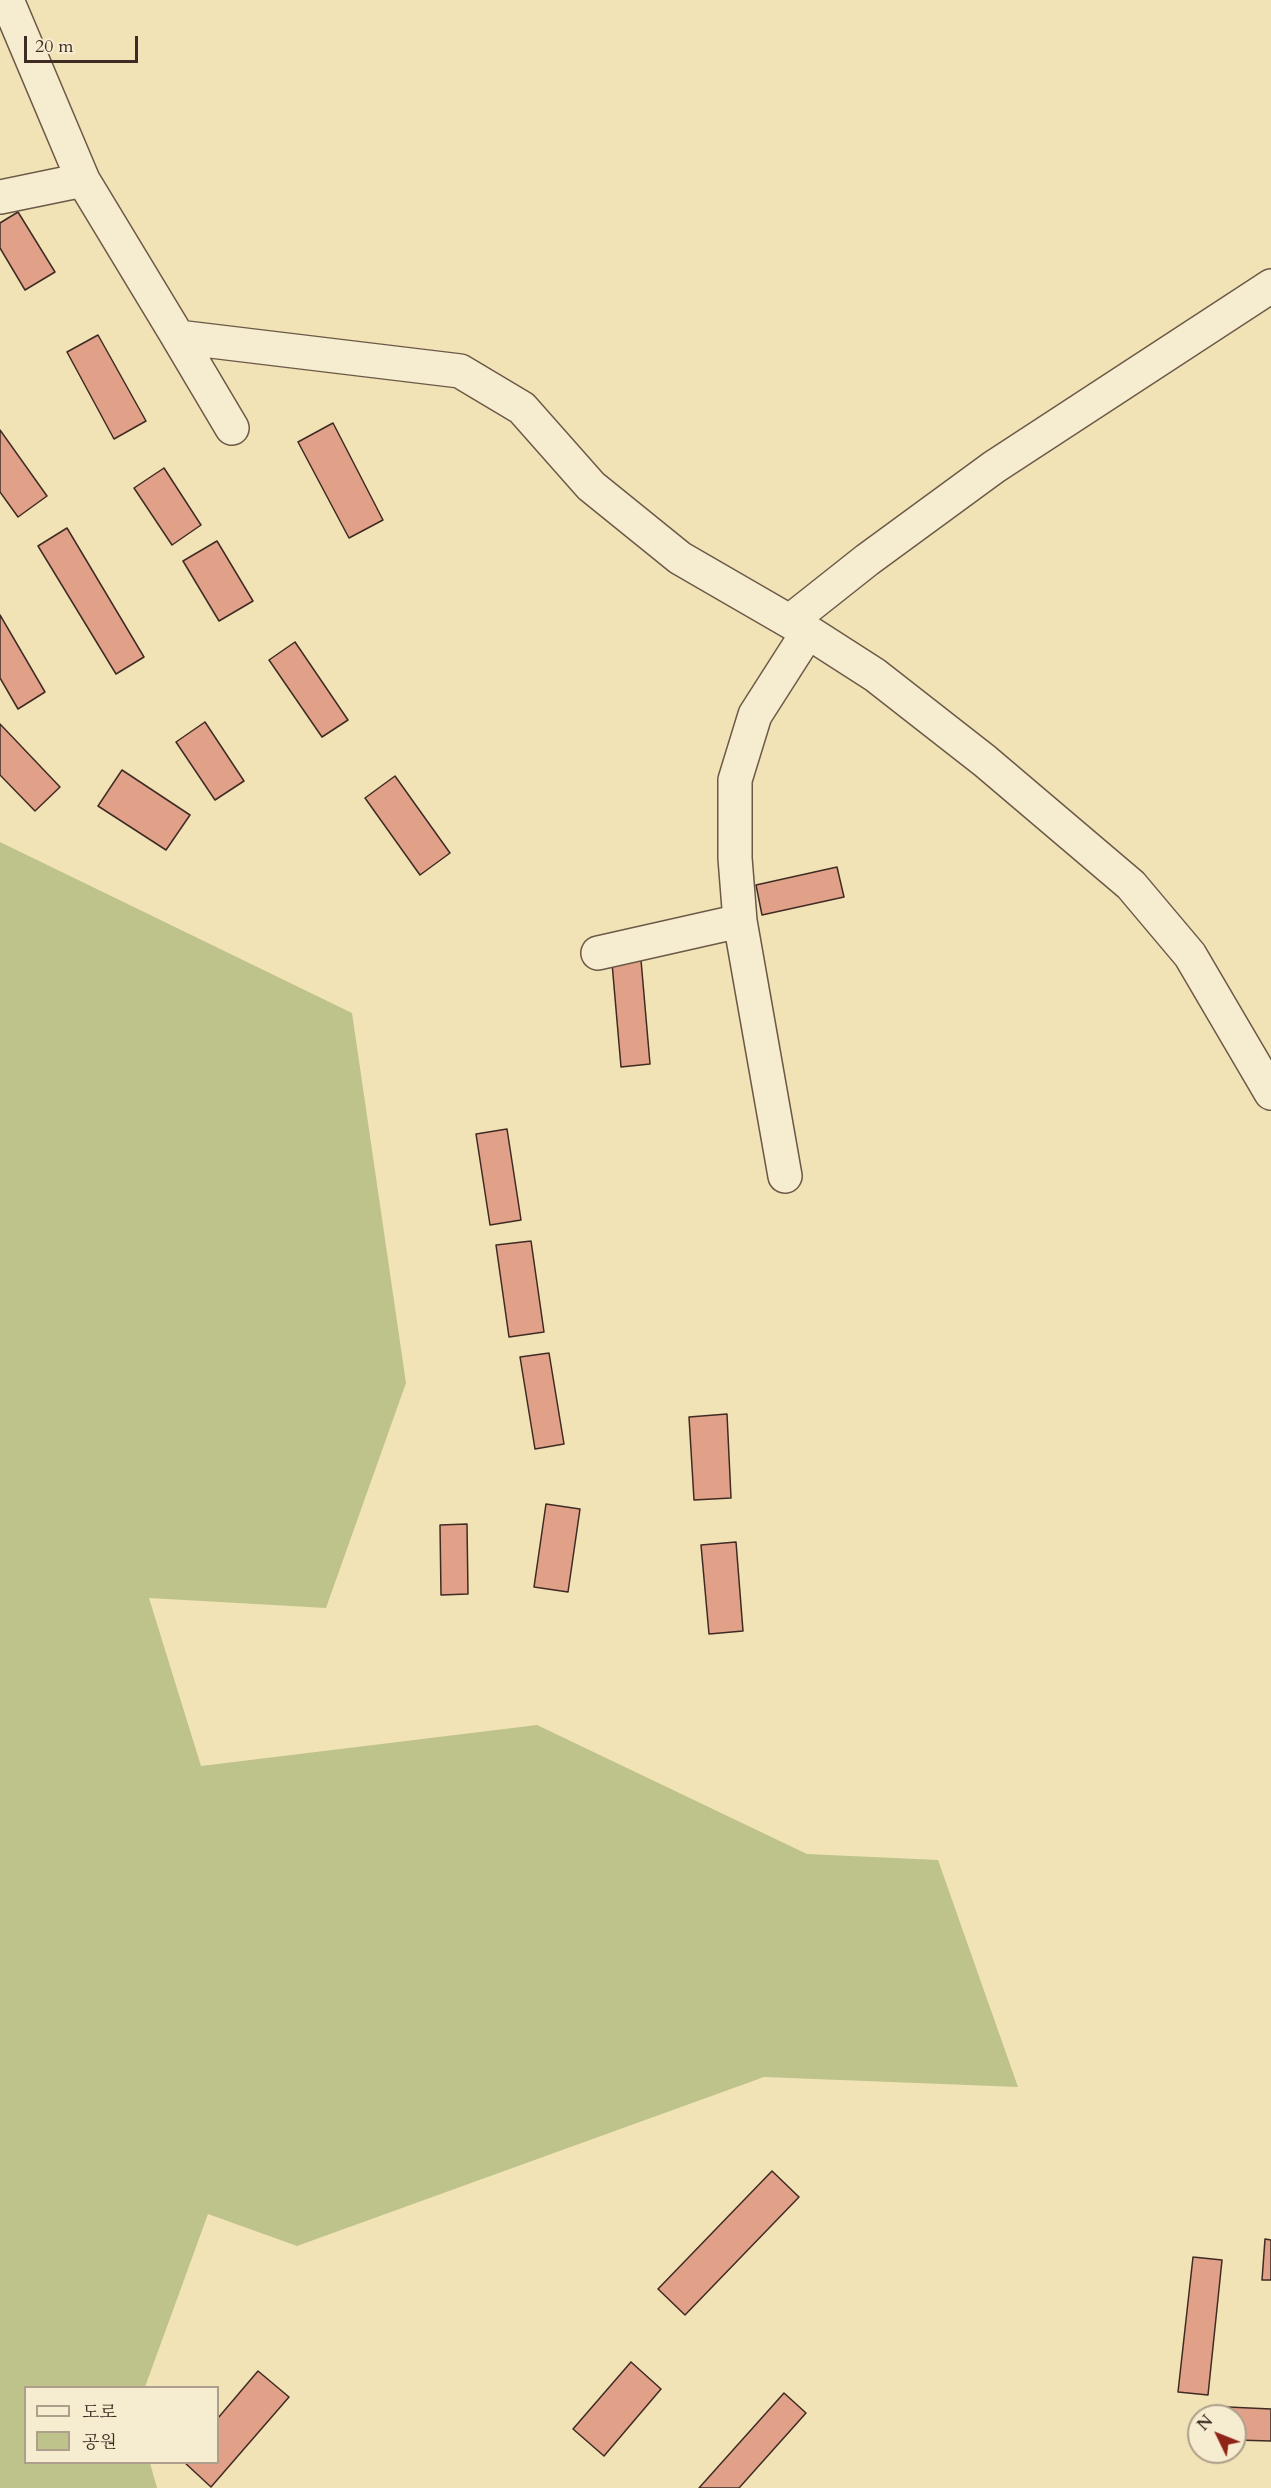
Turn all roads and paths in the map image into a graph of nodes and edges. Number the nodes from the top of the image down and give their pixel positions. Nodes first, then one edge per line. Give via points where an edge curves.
1 (7, 0) edge
2 (83, 180) junction
3 (0, 198) edge
4 (1271, 286) edge
5 (178, 337) junction
6 (232, 428) dead end
7 (799, 626) junction
8 (740, 921) junction
9 (598, 953) dead end
10 (1271, 1093) edge
11 (785, 1176) dead end

1 - 2 street
2 - 3 street
2 - 5 street
4 - 7 street via 994,467 867,560
5 - 6 street
5 - 7 street via 460,371 522,408 591,486 680,558
7 - 8 street via 755,716 735,780
7 - 10 street via 876,675 1131,885 1190,955
8 - 9 street
8 - 11 street

